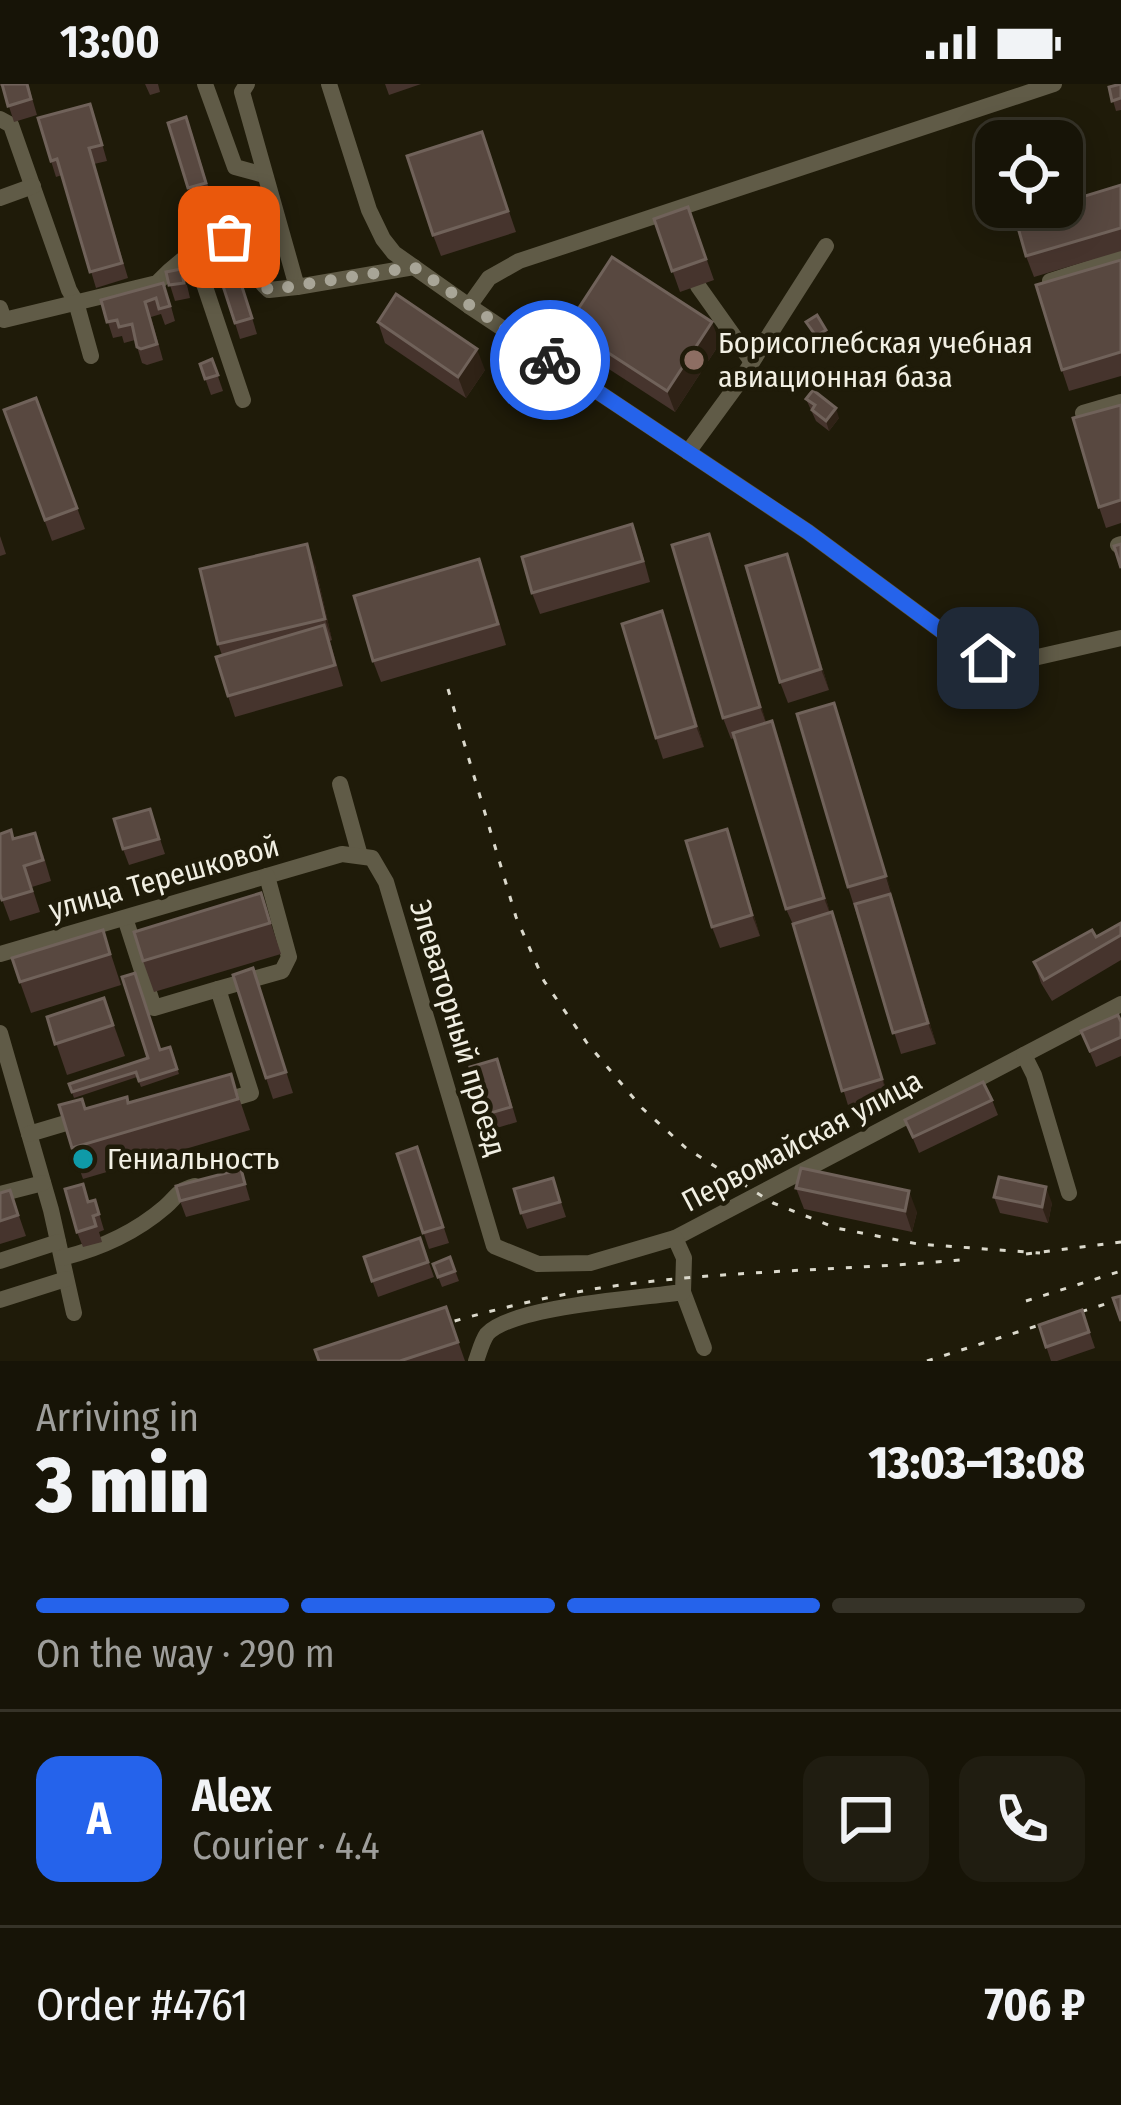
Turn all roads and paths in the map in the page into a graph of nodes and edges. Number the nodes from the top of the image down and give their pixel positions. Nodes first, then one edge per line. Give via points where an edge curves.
1 (205, 84) edge
2 (247, 84) edge
3 (329, 84) edge
4 (1049, 85) edge
5 (0, 119) edge
6 (264, 176) junction
7 (33, 186) junction
8 (0, 198) edge
9 (826, 246) dead end
10 (194, 254) junction
11 (1121, 258) edge
12 (414, 267) junction
13 (1050, 281) edge
14 (298, 286) junction
15 (698, 286) dead end
16 (76, 302) junction
17 (469, 307) junction
18 (0, 308) edge
19 (91, 356) dead end
20 (752, 362) junction
21 (243, 400) dead end
22 (1121, 402) edge
23 (1083, 413) edge
24 (688, 452) junction
25 (1121, 638) edge
26 (340, 784) dead end
27 (351, 855) junction
28 (267, 876) junction
29 (125, 918) junction
30 (0, 954) edge
31 (218, 989) junction
32 (1121, 1004) edge
33 (0, 1033) edge
34 (1024, 1055) junction
35 (211, 1105) edge
36 (106, 1111) edge
37 (29, 1134) junction
38 (214, 1181) edge
39 (43, 1183) junction
40 (1070, 1193) dead end
41 (0, 1194) edge
42 (675, 1238) junction
43 (494, 1246) joint
44 (60, 1250) junction
45 (0, 1261) edge
46 (66, 1279) junction
47 (683, 1292) junction
48 (0, 1300) edge
49 (74, 1313) dead end
50 (704, 1348) dead end
51 (476, 1361) edge

1 - 6 street via 235,167
2 - 6 street via 242,92
3 - 12 street via 369,210 394,253
4 - 17 street via 519,261 489,278
5 - 7 street via 11,125
6 - 14 street
7 - 8 street
7 - 16 street
9 - 20 street
10 - 14 street via 229,237 269,290
10 - 16 street via 157,283
10 - 21 street
11 - 13 street
12 - 14 street
12 - 17 street
15 - 20 street
16 - 18 street via 4,320
16 - 19 street
17 - 24 street
20 - 24 street
22 - 23 street
24 - 25 street via 943,632 998,662
26 - 27 street
27 - 28 street, улица Терешковой
27 - 43 street, Элеваторный проезд via 372,857 386,882
28 - 29 street, улица Терешковой
28 - 31 street via 289,957 282,971
29 - 30 street, улица Терешковой
29 - 31 street via 154,1008
31 - 35 street via 251,1093
32 - 34 street, Первомайская улица
33 - 37 street
34 - 40 street
34 - 42 street, Первомайская улица
36 - 37 street
37 - 39 street
38 - 44 street via 177,1192 116,1238
39 - 41 street
39 - 44 street
42 - 43 street, Первомайская улица via 590,1263 538,1264
42 - 47 street
44 - 45 street
44 - 46 street
46 - 48 street
46 - 49 street
47 - 50 street
47 - 51 street via 508,1320 487,1335

